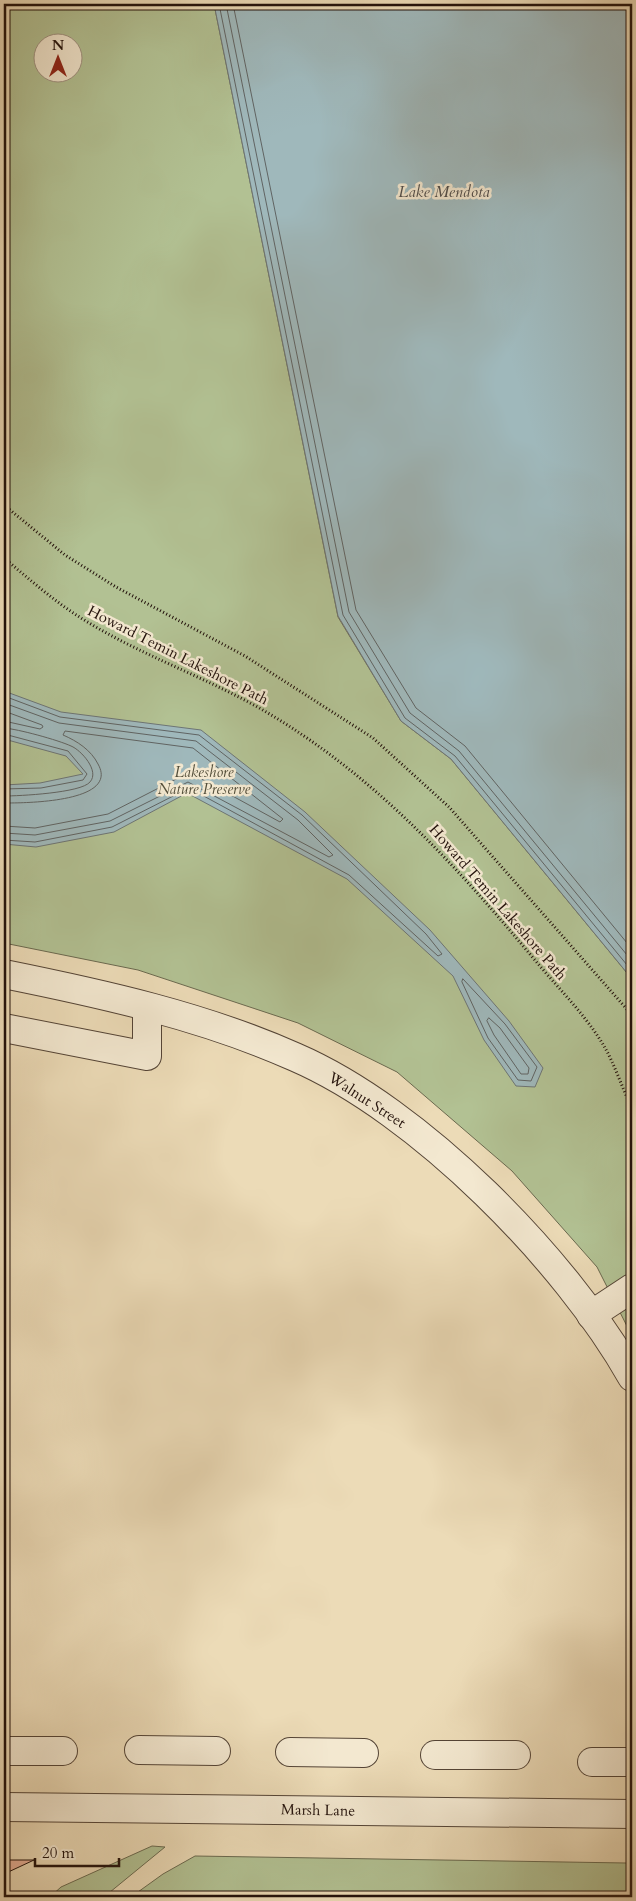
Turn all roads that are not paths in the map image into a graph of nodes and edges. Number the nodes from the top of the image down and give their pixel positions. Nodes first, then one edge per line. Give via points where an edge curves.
1 (4, 974) edge
2 (147, 1006) junction
3 (4, 1028) edge
4 (632, 1288) edge
5 (593, 1318) junction
6 (594, 1350) dead end
7 (632, 1378) edge
8 (139, 1750) dead end
9 (4, 1751) edge
10 (63, 1751) dead end
11 (216, 1751) dead end
12 (290, 1752) dead end
13 (364, 1753) dead end
14 (435, 1755) dead end
15 (516, 1755) dead end
16 (592, 1762) dead end
17 (632, 1762) edge
18 (4, 1807) edge
19 (632, 1814) edge

1 - 2 street, Walnut Street
2 - 3 street via 147,1056
2 - 5 street, Walnut Street via 298,1067 371,1109 442,1165
4 - 5 street
5 - 6 street
5 - 7 street, Walnut Street
8 - 11 street
9 - 10 street
12 - 13 street
14 - 15 street
16 - 17 street
18 - 19 street, Marsh Lane

